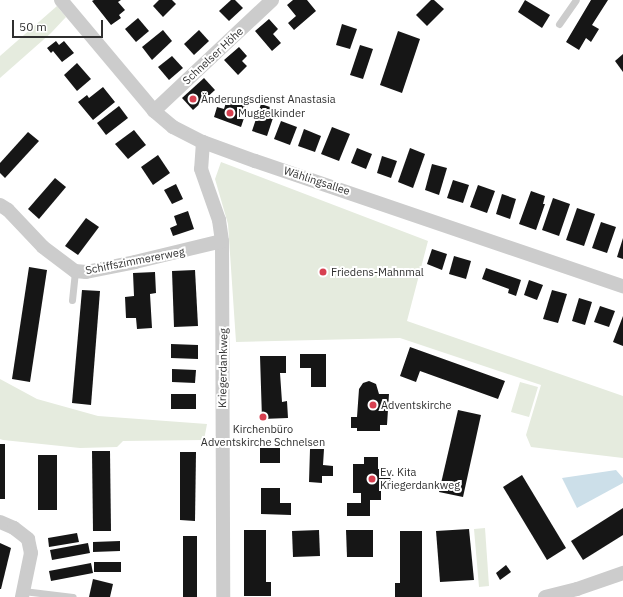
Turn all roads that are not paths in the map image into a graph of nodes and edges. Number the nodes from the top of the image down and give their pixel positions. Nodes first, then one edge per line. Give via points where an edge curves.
1 (61, 0) edge
2 (272, 0) edge
3 (576, 0) edge
4 (559, 24) dead end
5 (154, 112) junction
6 (203, 142) junction
7 (0, 205) edge
8 (222, 241) junction
9 (75, 271) junction
10 (623, 286) edge
11 (72, 300) dead end
12 (0, 522) edge
13 (623, 573) edge
14 (22, 594) edge
15 (563, 595) edge
16 (73, 597) edge
17 (223, 597) edge
18 (545, 597) edge

1 - 5 street, Wählingsallee
2 - 5 street, Schnelser Höhe
3 - 4 lane
5 - 6 street, Wählingsallee via 173,128
6 - 8 street, Kriegerdankweg via 201,169 219,220
6 - 10 street, Wählingsallee
7 - 9 street, Schiffszimmererweg via 8,210 43,247
8 - 9 street, Schiffszimmererweg via 135,262 86,272
8 - 17 street, Kriegerdankweg
9 - 11 lane
12 - 14 street via 14,528 28,539 32,553
13 - 15 street
14 - 16 lane
15 - 18 street

